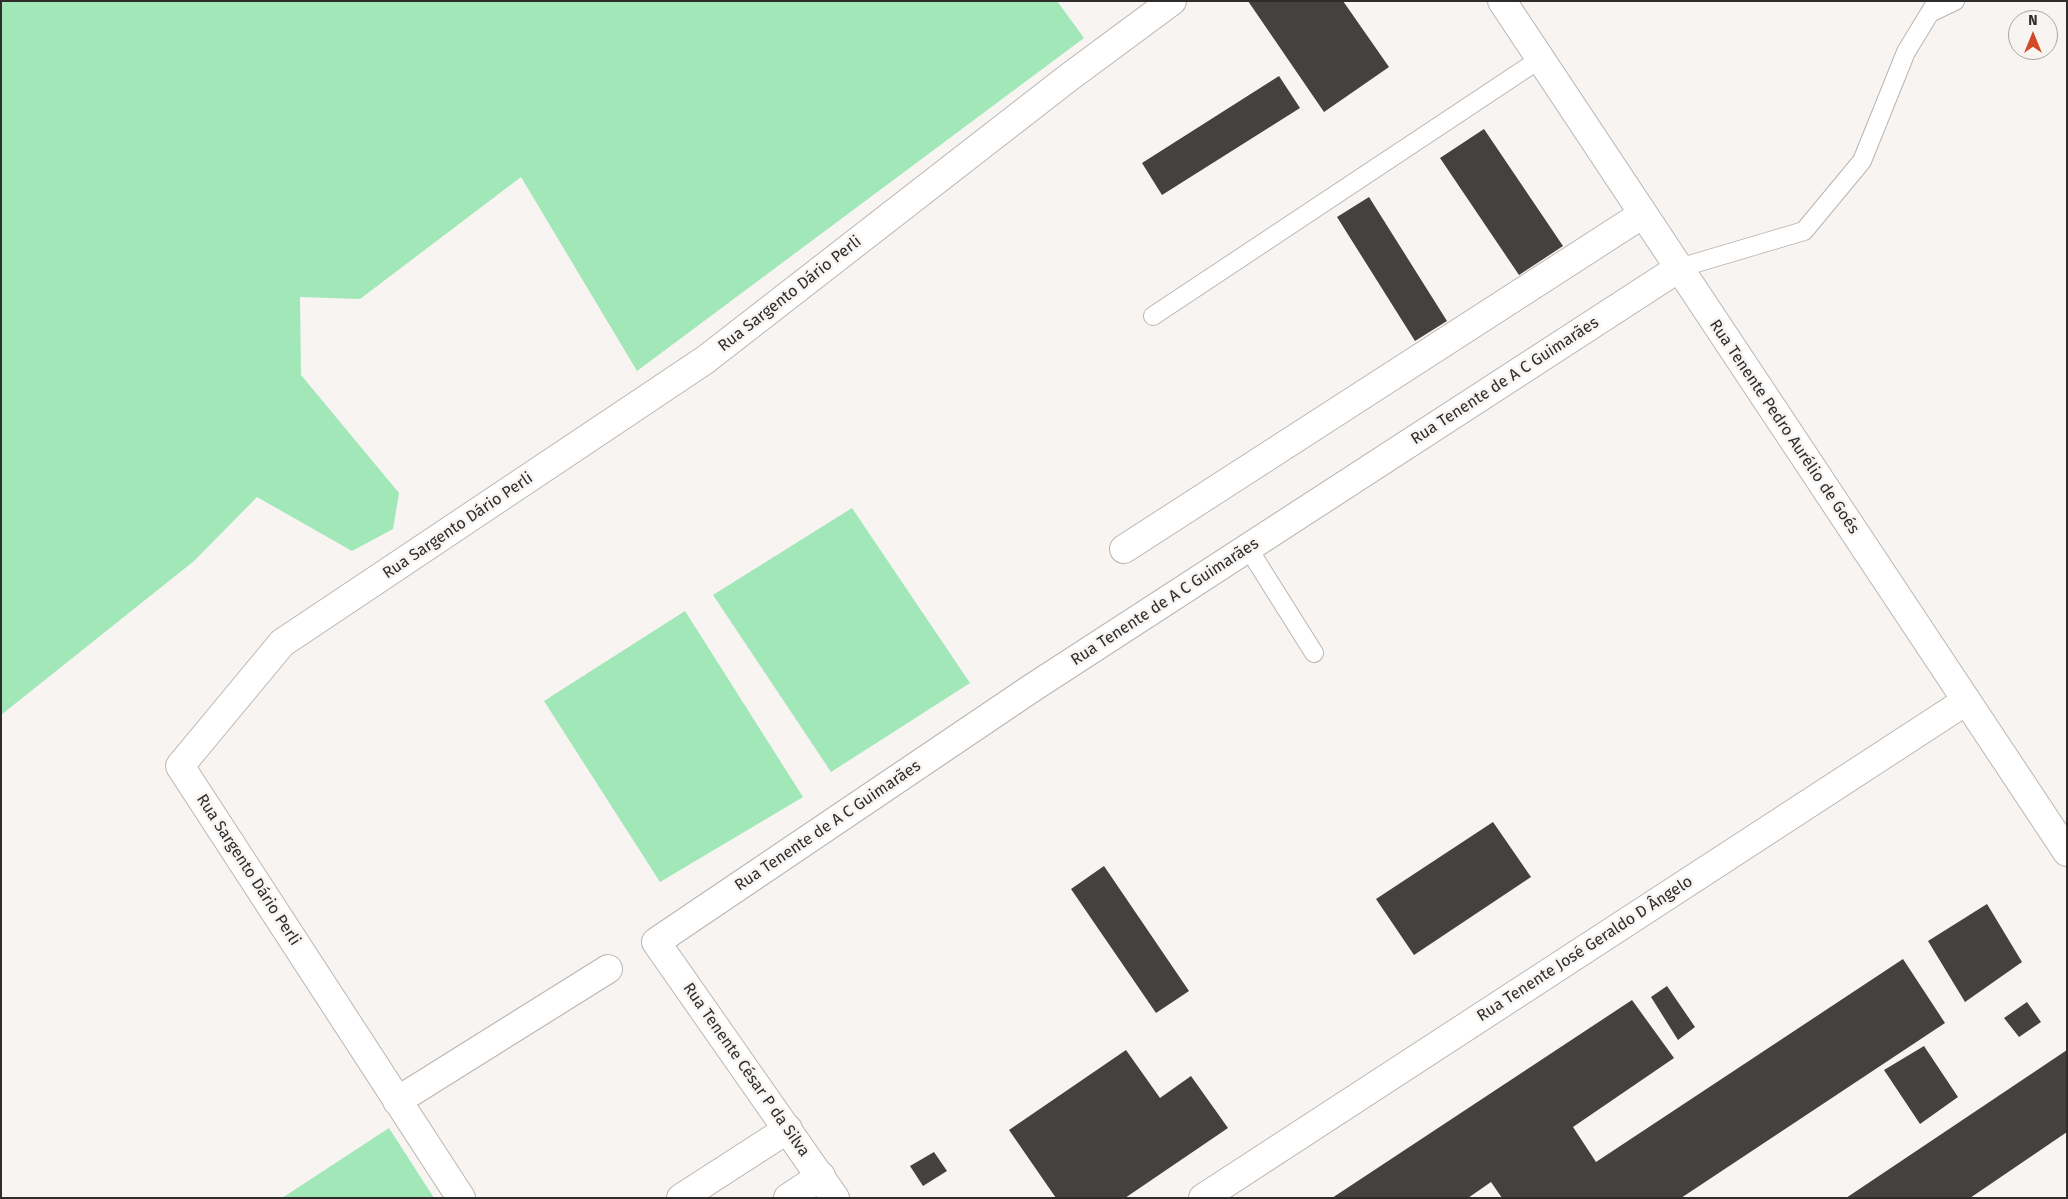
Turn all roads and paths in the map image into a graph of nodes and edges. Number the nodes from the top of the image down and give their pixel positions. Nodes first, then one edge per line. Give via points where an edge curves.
1 (1172, 1) edge
2 (1502, 1) edge
3 (1955, 1) edge
4 (1933, 7) edge
5 (1540, 59) junction
6 (1643, 214) junction
7 (1679, 268) junction
8 (1153, 316) dead end
9 (1248, 548) junction
10 (1124, 549) dead end
11 (1314, 652) dead end
12 (1966, 701) junction
13 (2067, 852) edge
14 (656, 942) joint
15 (608, 969) dead end
16 (397, 1101) junction
17 (788, 1129) junction
18 (828, 1187) edge
19 (461, 1198) edge
20 (681, 1198) edge
21 (788, 1198) edge
22 (1203, 1198) edge

1 - 16 street, Rua Sargento Dário Perli via 705,360 282,643 180,766
2 - 5 street, Rua Tenente Pedro Aurélio de Goés
3 - 4 lane
4 - 7 lane via 1906,52 1862,161 1804,231
5 - 6 street, Rua Tenente Pedro Aurélio de Goés
5 - 8 lane
6 - 7 street, Rua Tenente Pedro Aurélio de Goés
6 - 10 street
7 - 9 street, Rua Tenente de A C Guimarães
7 - 12 street, Rua Tenente Pedro Aurélio de Goés
9 - 11 lane
9 - 14 street, Rua Tenente de A C Guimarães via 1032,688
12 - 13 street, Rua Tenente Pedro Aurélio de Goés
12 - 22 street, Rua Tenente José Geraldo D Ângelo
14 - 17 street, Rua Tenente César P da Silva
15 - 16 street
16 - 19 street, Rua Sargento Dário Perli
17 - 18 street, Rua Tenente César P da Silva
17 - 20 street
18 - 21 street

